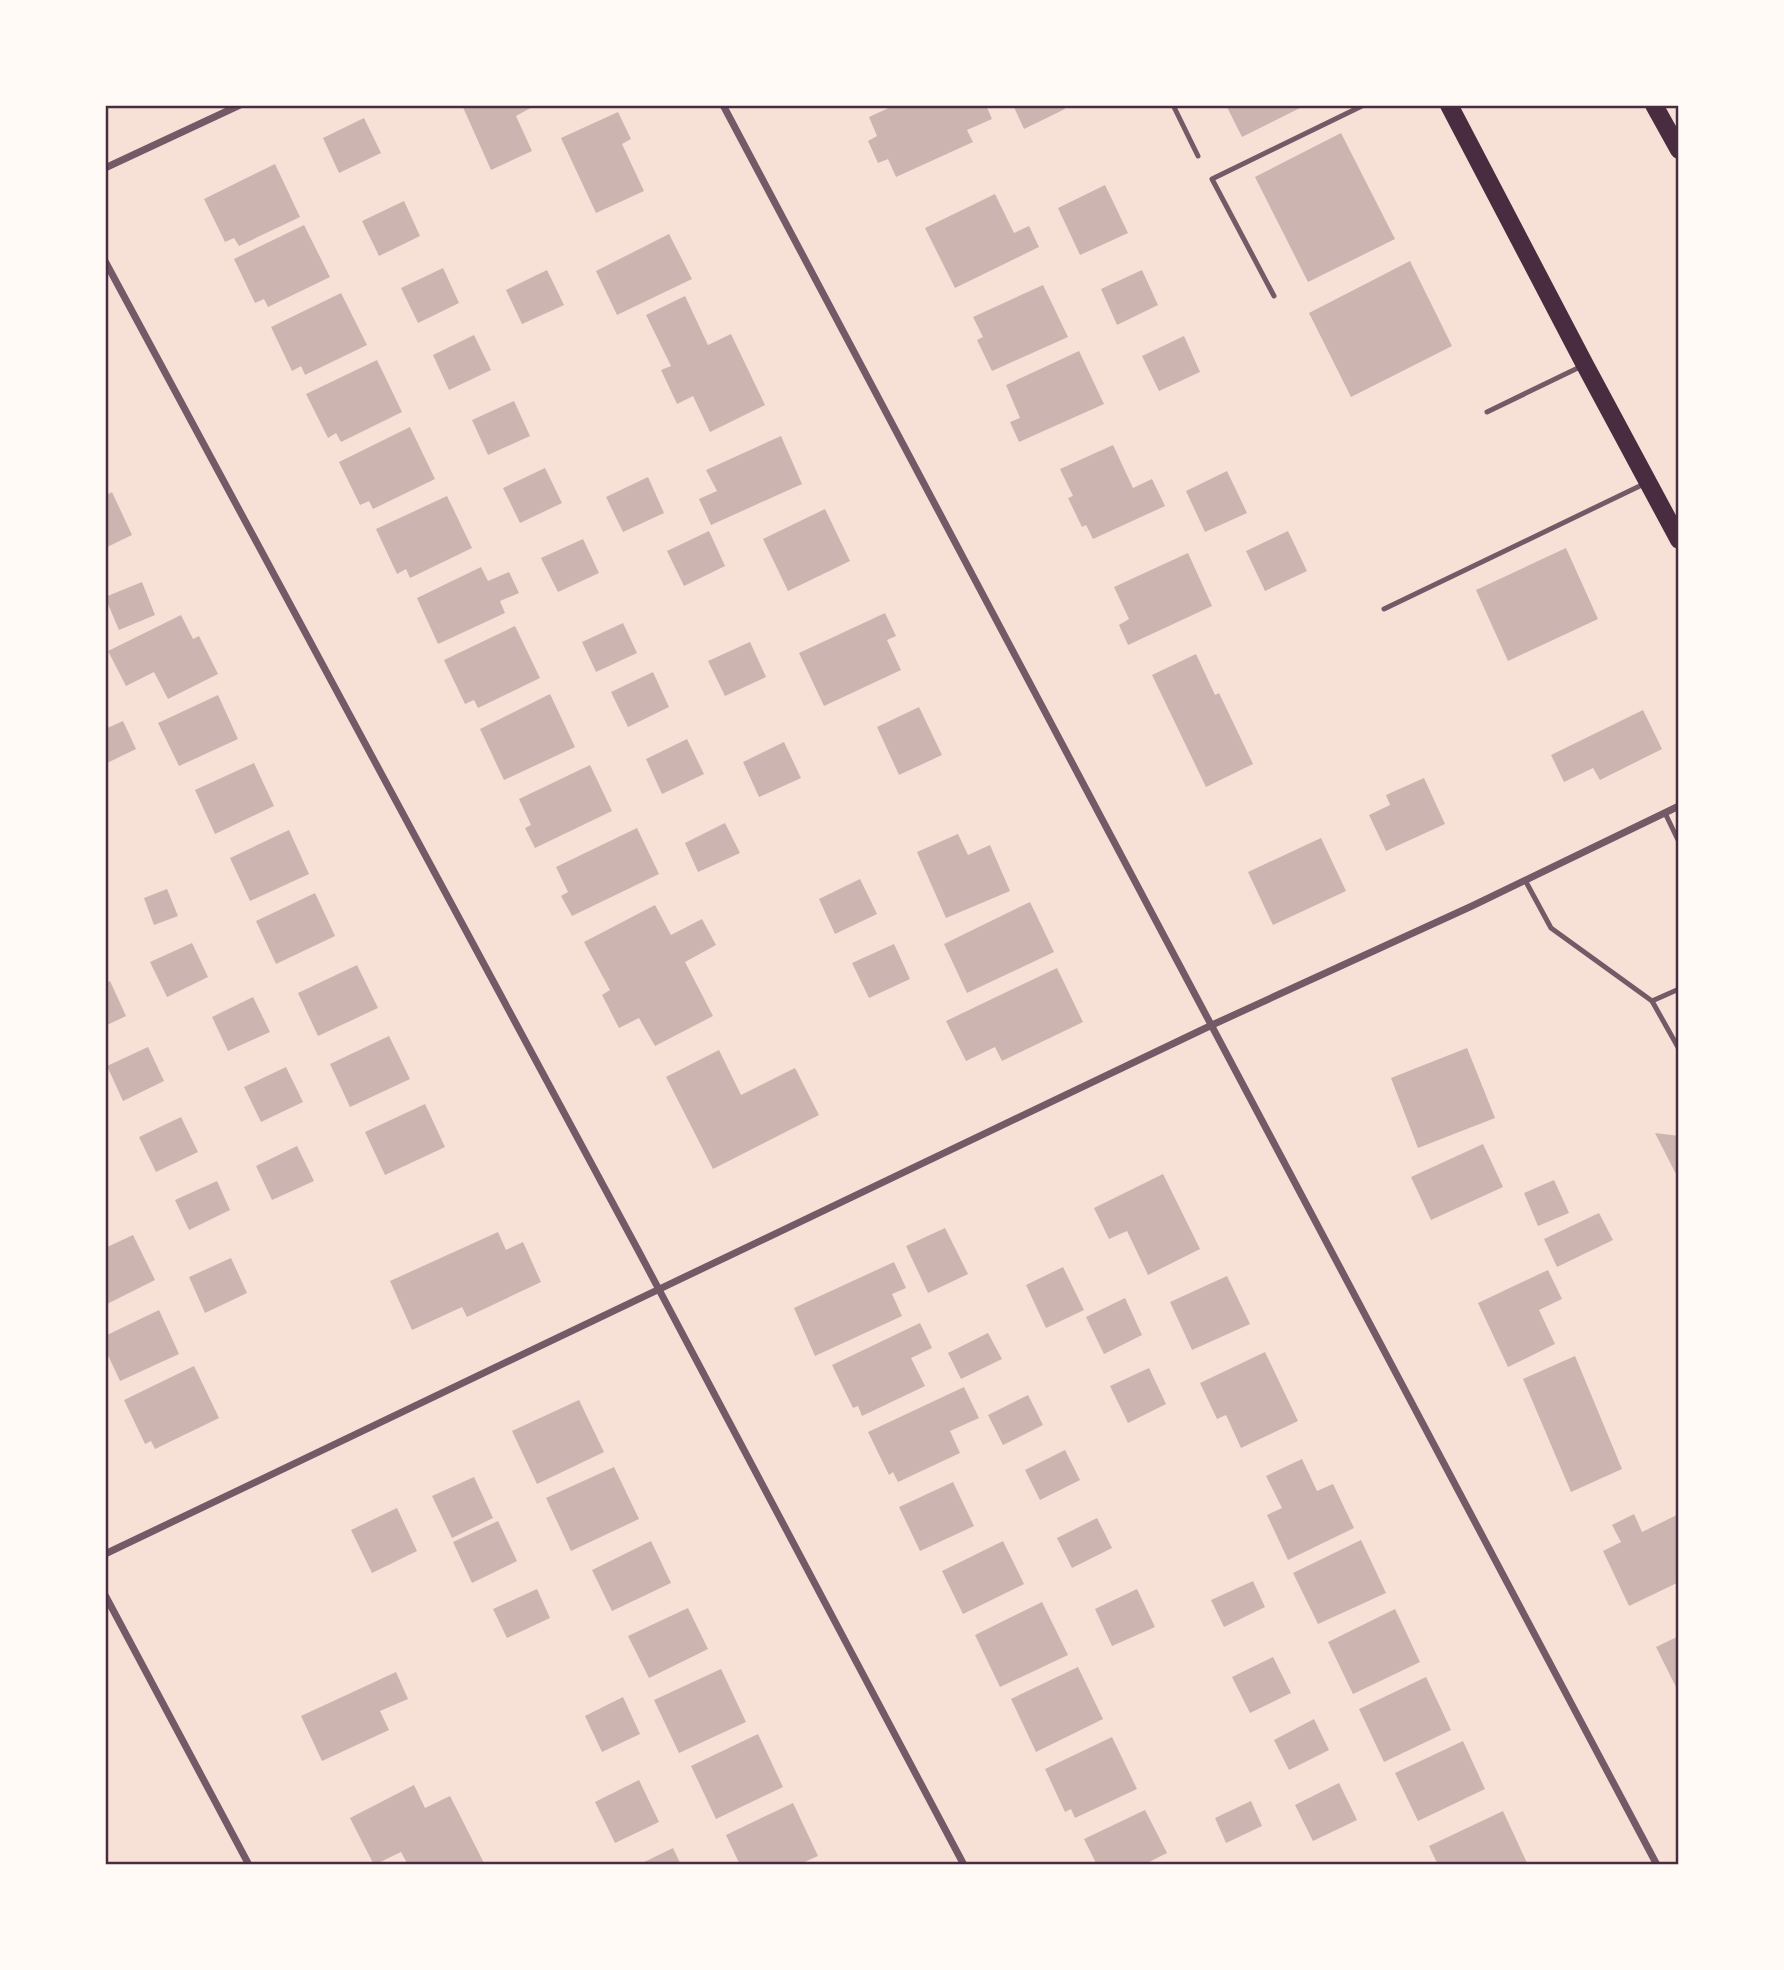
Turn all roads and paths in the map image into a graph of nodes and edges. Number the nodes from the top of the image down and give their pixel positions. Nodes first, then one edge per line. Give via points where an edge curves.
1 (240, 105) edge
2 (723, 105) edge
3 (1173, 105) edge
4 (1364, 105) edge
5 (1654, 105) edge
6 (1452, 108) edge
7 (1679, 150) edge
8 (1198, 156) dead end
9 (105, 169) edge
10 (105, 261) edge
11 (1273, 296) dead end
12 (1585, 365) junction
13 (1487, 412) dead end
14 (1648, 482) junction
15 (1679, 540) edge
16 (1384, 609) dead end
17 (1679, 806) edge
18 (1665, 813) junction
19 (1679, 842) edge
20 (1525, 880) junction
21 (1679, 989) edge
22 (1652, 1001) junction
23 (1212, 1025) junction
24 (1679, 1049) edge
25 (659, 1289) junction
26 (105, 1554) edge
27 (105, 1595) edge
28 (248, 1865) edge
29 (964, 1865) edge
30 (1657, 1865) edge

1 - 9 street
2 - 23 street
3 - 8 lane
4 - 11 lane via 1212,179
5 - 7 main road
6 - 12 main road
10 - 25 street
12 - 13 lane
12 - 14 main road
14 - 15 main road
14 - 16 lane
17 - 18 street
18 - 19 lane
18 - 20 street
20 - 22 lane via 1551,928
20 - 23 street
21 - 22 lane
22 - 24 lane
23 - 25 street
23 - 30 street
25 - 26 street
25 - 29 street
27 - 28 street

